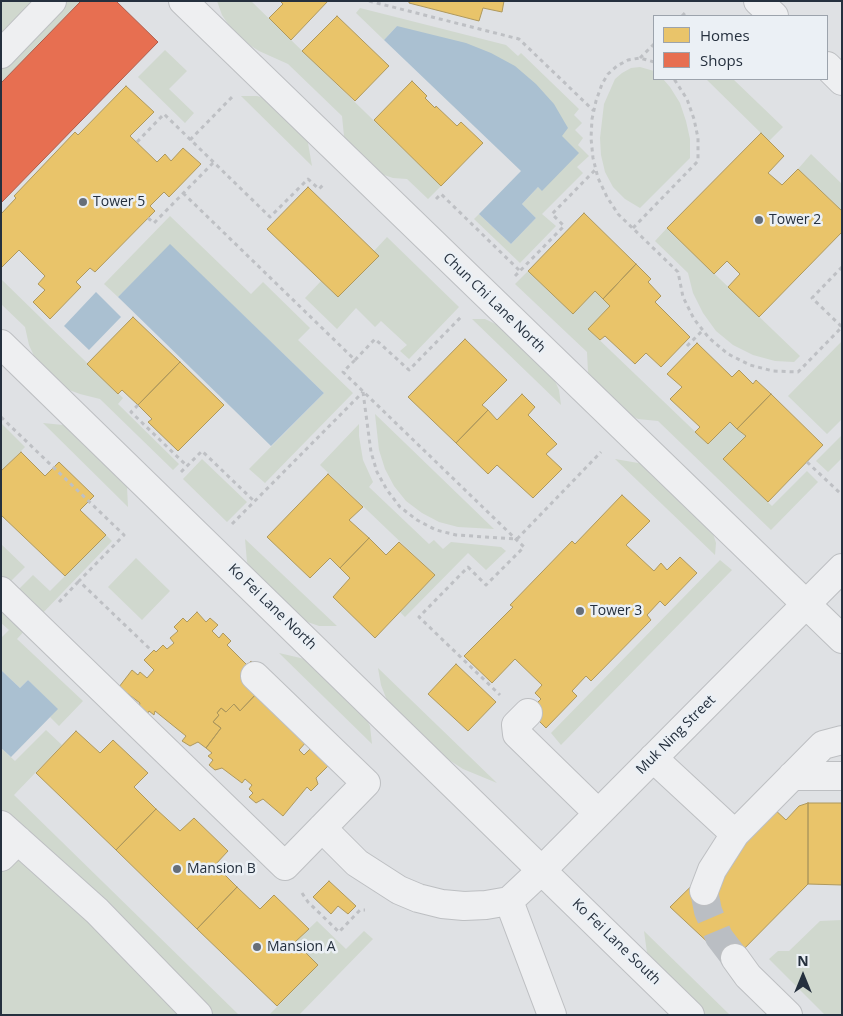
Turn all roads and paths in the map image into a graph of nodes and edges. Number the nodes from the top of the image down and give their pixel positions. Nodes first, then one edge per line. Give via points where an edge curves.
1 (52, 1) edge
2 (183, 1) edge
3 (370, 1) edge
4 (758, 1) edge
5 (688, 11) dead end
6 (683, 15) edge
7 (773, 15) edge
8 (653, 45) edge
9 (1, 54) edge
10 (640, 58) junction
11 (653, 62) edge
12 (828, 67) edge
13 (675, 80) edge
14 (842, 81) edge
15 (237, 93) dead end
16 (594, 111) junction
17 (190, 140) junction
18 (137, 142) dead end
19 (213, 162) junction
20 (596, 169) junction
21 (327, 180) dead end
22 (183, 193) junction
23 (432, 203) dead end
24 (148, 218) dead end
25 (633, 228) junction
26 (842, 267) edge
27 (520, 270) junction
28 (511, 280) dead end
29 (465, 313) dead end
30 (842, 327) edge
31 (703, 330) junction
32 (1, 344) edge
33 (688, 346) dead end
34 (355, 360) junction
35 (363, 391) junction
36 (138, 406) dead end
37 (1, 418) edge
38 (605, 448) dead end
39 (807, 462) dead end
40 (187, 466) junction
41 (178, 475) dead end
42 (841, 494) edge
43 (255, 502) junction
44 (231, 525) dead end
45 (517, 539) junction
46 (842, 568) edge
47 (1, 591) edge
48 (806, 603) junction
49 (842, 639) edge
50 (152, 652) dead end
51 (255, 676) dead end
52 (526, 715) joint
53 (842, 740) edge
54 (653, 758) junction
55 (792, 776) junction
56 (842, 776) edge
57 (598, 813) junction
58 (322, 828) junction
59 (734, 834) junction
60 (7, 841) edge
61 (285, 866) junction
62 (542, 870) junction
63 (704, 891) tunnel mouth
64 (508, 901) junction
65 (369, 910) dead end
66 (734, 958) tunnel mouth
67 (198, 1015) edge
68 (552, 1015) edge
69 (690, 1015) edge
70 (788, 1015) edge

1 - 9 street
2 - 48 street, Chun Chi Lane North
3 - 16 path via 519,39
4 - 7 street
5 - 6 path
8 - 10 path
10 - 11 path
10 - 16 path via 628,60 608,74
12 - 14 street
13 - 25 path via 688,100 694,119 698,161
15 - 17 path
16 - 20 path via 591,138
17 - 18 path via 164,114
17 - 19 path
19 - 21 path via 270,218 308,179 318,189
19 - 22 path
20 - 25 path via 607,197
20 - 27 path via 552,214 564,226
22 - 24 path via 154,223
22 - 34 path
23 - 27 path via 440,194
25 - 31 path via 678,272 683,297
26 - 30 path via 812,298
27 - 28 path
29 - 34 path via 409,370 376,339
30 - 31 path via 798,372 773,371 750,365 728,354
31 - 33 path
32 - 62 street, Ko Fei Lane North
34 - 35 path via 343,372
35 - 43 path
35 - 45 path
35 - 45 path via 371,452 377,472 400,507 436,530 456,535
36 - 40 path via 132,412
37 - 50 path via 124,535 79,581
38 - 45 path
39 - 42 path
40 - 41 path
40 - 43 path via 202,451
43 - 44 path
45 - 52 path via 524,547 486,585 468,566 419,616
46 - 48 street, Muk Ning Street
47 - 61 street
48 - 49 street, Chun Chi Lane North
48 - 54 street, Muk Ning Street
51 - 58 street via 366,783
52 - 57 street via 516,725 517,734
53 - 55 street via 823,744
54 - 57 street, Muk Ning Street
54 - 59 street
55 - 56 street
55 - 59 street
57 - 62 street, Muk Ning Street
58 - 61 street
58 - 64 street via 357,862 399,890 418,898 464,906
59 - 63 street via 712,870
60 - 67 street via 97,911
61 - 65 path via 308,902 339,932 360,910
62 - 64 street, Muk Ning Street
62 - 69 street, Ko Fei Lane South
64 - 68 street
66 - 70 street

